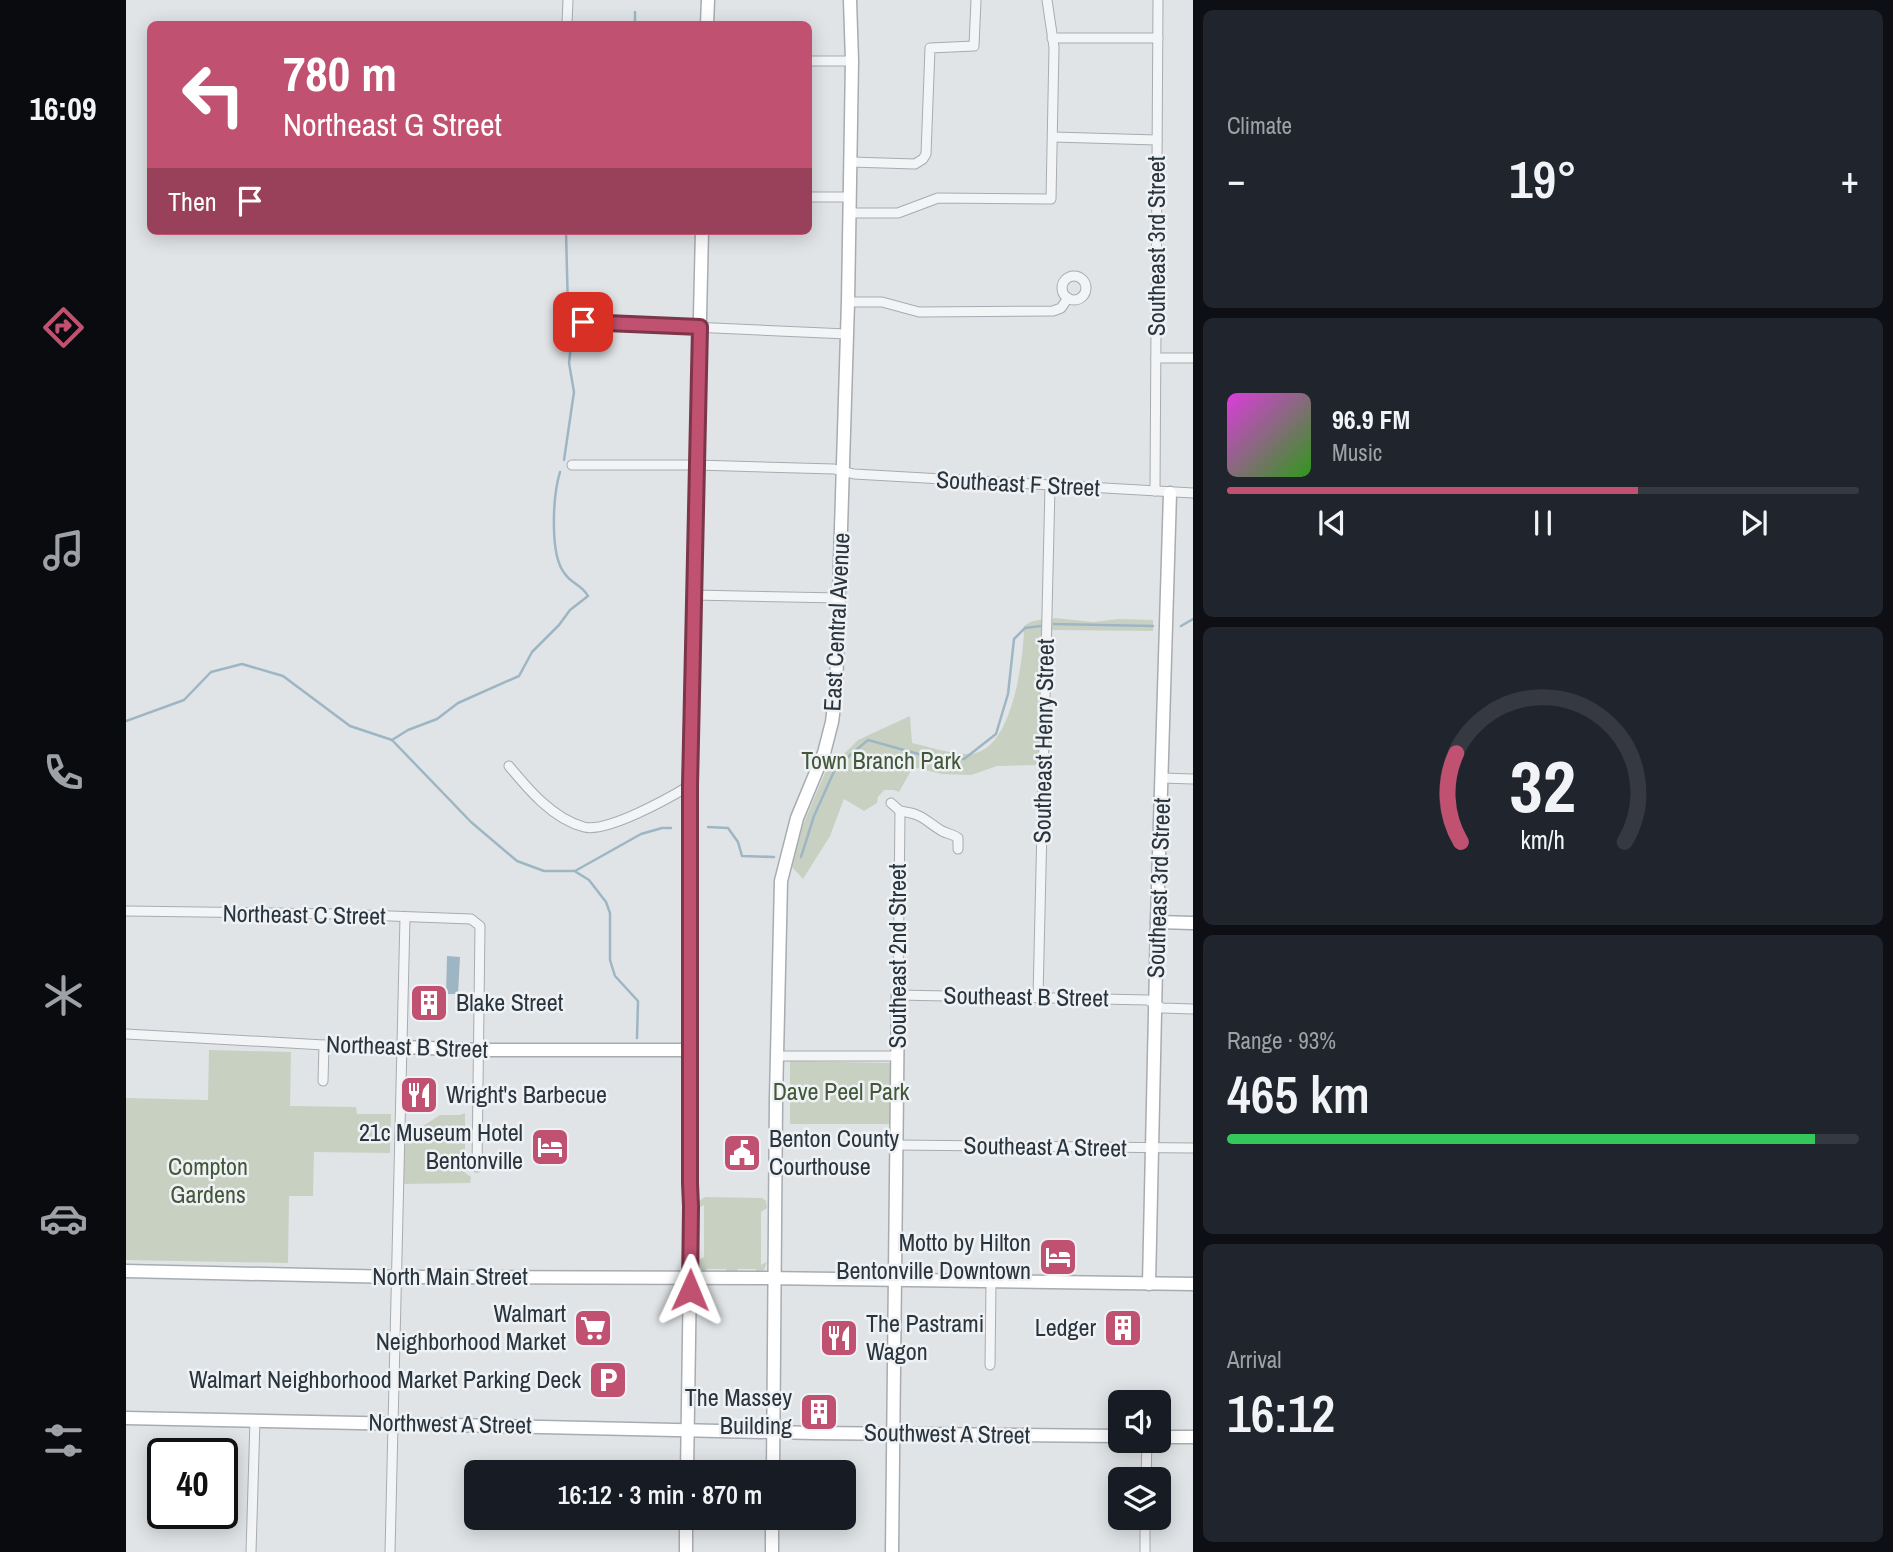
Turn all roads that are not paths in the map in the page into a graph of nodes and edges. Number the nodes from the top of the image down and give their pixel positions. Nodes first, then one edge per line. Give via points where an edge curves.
1 (568, 0) edge
2 (708, 0) edge
3 (850, 0) edge
4 (976, 0) edge
5 (1047, 0) edge
6 (1158, 0) edge
7 (567, 21) edge
8 (707, 21) edge
9 (1052, 38) junction
10 (1158, 38) junction
11 (812, 61) edge
12 (852, 61) junction
13 (1053, 137) junction
14 (1157, 140) junction
15 (850, 162) junction
16 (812, 197) edge
17 (850, 197) junction
18 (850, 213) junction
19 (702, 235) edge
20 (1068, 298) dead end
21 (848, 302) junction
22 (583, 322) dead end
23 (700, 327) junction
24 (847, 334) junction
25 (1156, 358) junction
26 (1193, 358) edge
27 (572, 465) dead end
28 (696, 465) junction
29 (843, 471) junction
30 (1050, 486) junction
31 (1155, 491) junction
32 (1170, 493) junction
33 (1193, 493) edge
34 (693, 595) junction
35 (840, 598) junction
36 (509, 766) dead end
37 (1162, 778) junction
38 (1193, 779) edge
39 (690, 786) junction
40 (891, 803) dead end
41 (900, 811) junction
42 (958, 849) dead end
43 (126, 911) edge
44 (405, 917) junction
45 (1157, 922) junction
46 (1193, 923) edge
47 (898, 995) junction
48 (1038, 997) junction
49 (1156, 1005) junction
50 (1193, 1009) edge
51 (126, 1034) edge
52 (324, 1045) junction
53 (402, 1047) junction
54 (478, 1050) junction
55 (689, 1050) junction
56 (777, 1056) junction
57 (897, 1056) junction
58 (323, 1081) dead end
59 (896, 1145) junction
60 (1153, 1148) junction
61 (1193, 1148) edge
62 (477, 1167) dead end
63 (126, 1271) edge
64 (396, 1277) junction
65 (690, 1277) junction
66 (774, 1278) junction
67 (894, 1282) junction
68 (991, 1283) junction
69 (1149, 1284) junction
70 (1193, 1284) edge
71 (990, 1364) dead end
72 (126, 1418) edge
73 (255, 1420) junction
74 (394, 1424) junction
75 (688, 1429) junction
76 (773, 1431) junction
77 (893, 1432) junction
78 (1108, 1436) edge
79 (1171, 1437) edge
80 (1193, 1437) edge
81 (687, 1460) edge
82 (773, 1460) edge
83 (686, 1530) edge
84 (772, 1530) edge
85 (1145, 1530) edge
86 (251, 1552) edge
87 (390, 1552) edge
88 (686, 1552) edge
89 (772, 1552) edge
90 (892, 1552) edge
91 (1144, 1552) edge

1 - 7 street
2 - 8 street
3 - 12 street, East Central Avenue
4 - 15 street via 974,46 930,48 923,159 915,164
5 - 9 street
6 - 10 street, Southeast 3rd Street
9 - 10 street
9 - 13 street
10 - 14 street, Southeast 3rd Street
11 - 12 street
12 - 15 street, East Central Avenue
13 - 14 street
13 - 18 street via 1051,199 938,198 898,213
14 - 25 street, Southeast 3rd Street
15 - 17 street, East Central Avenue
16 - 17 street
17 - 18 street, East Central Avenue
18 - 21 street, East Central Avenue
19 - 23 street
20 - 21 street via 1053,311 919,312 882,302
21 - 24 street, East Central Avenue
22 - 23 street
23 - 24 street
23 - 28 street
24 - 29 street, East Central Avenue
25 - 26 street
25 - 31 street, Southeast 3rd Street
27 - 28 street, Southeast F Street
28 - 29 street, Southeast F Street
28 - 34 street
29 - 30 street, Southeast F Street
29 - 35 street, East Central Avenue
30 - 31 street, Southeast F Street
30 - 48 street, Southeast Henry Street
31 - 32 street, Southeast F Street
32 - 33 street, Southeast F Street
32 - 37 street, Southeast 3rd Street
34 - 35 street
34 - 39 street
35 - 56 street, East Central Avenue via 832,722 797,818 781,881
36 - 39 street via 539,799 586,828 656,806
37 - 38 street
37 - 45 street, Southeast 3rd Street
39 - 55 street
40 - 41 street
41 - 42 street via 917,813 954,835
41 - 47 street, Southeast 2nd Street
43 - 44 street, Northeast C Street
44 - 53 street
44 - 54 street, Northeast C Street via 471,919 480,926
45 - 46 street
45 - 49 street, Southeast 3rd Street
47 - 48 street, Southeast B Street
47 - 57 street, Southeast 2nd Street
48 - 49 street, Southeast B Street via 1148,1000
49 - 50 street, Southeast B Street
49 - 60 street, Southeast 3rd Street
51 - 52 street, Northeast B Street
52 - 53 street, Northeast B Street
52 - 58 street
53 - 54 street, Northeast B Street
53 - 64 street
54 - 55 street, Northeast B Street
54 - 62 street
55 - 65 street
56 - 57 street
56 - 66 street, East Central Avenue
57 - 59 street, Southeast 2nd Street
59 - 60 street, Southeast A Street
59 - 67 street, Southeast 2nd Street
60 - 61 street, Southeast A Street
60 - 69 street, Southeast 3rd Street
63 - 64 street, North Main Street
64 - 65 street, North Main Street
64 - 74 street
65 - 66 street, North Main Street
65 - 75 street
66 - 67 street, North Main Street
66 - 76 street, East Central Avenue
67 - 68 street, North Main Street
67 - 77 street, Southeast 2nd Street
68 - 69 street, North Main Street
68 - 71 street
69 - 70 street, North Main Street
72 - 73 street, Northwest A Street
73 - 74 street, Northwest A Street
73 - 86 street
74 - 75 street, Northwest A Street
74 - 87 street
75 - 76 street, Northwest A Street
75 - 81 street
76 - 77 street, Southwest A Street
76 - 82 street, East Central Avenue
77 - 78 street, Southwest A Street
77 - 90 street, Southeast 2nd Street
79 - 80 street
83 - 88 street
84 - 89 street
85 - 91 street

